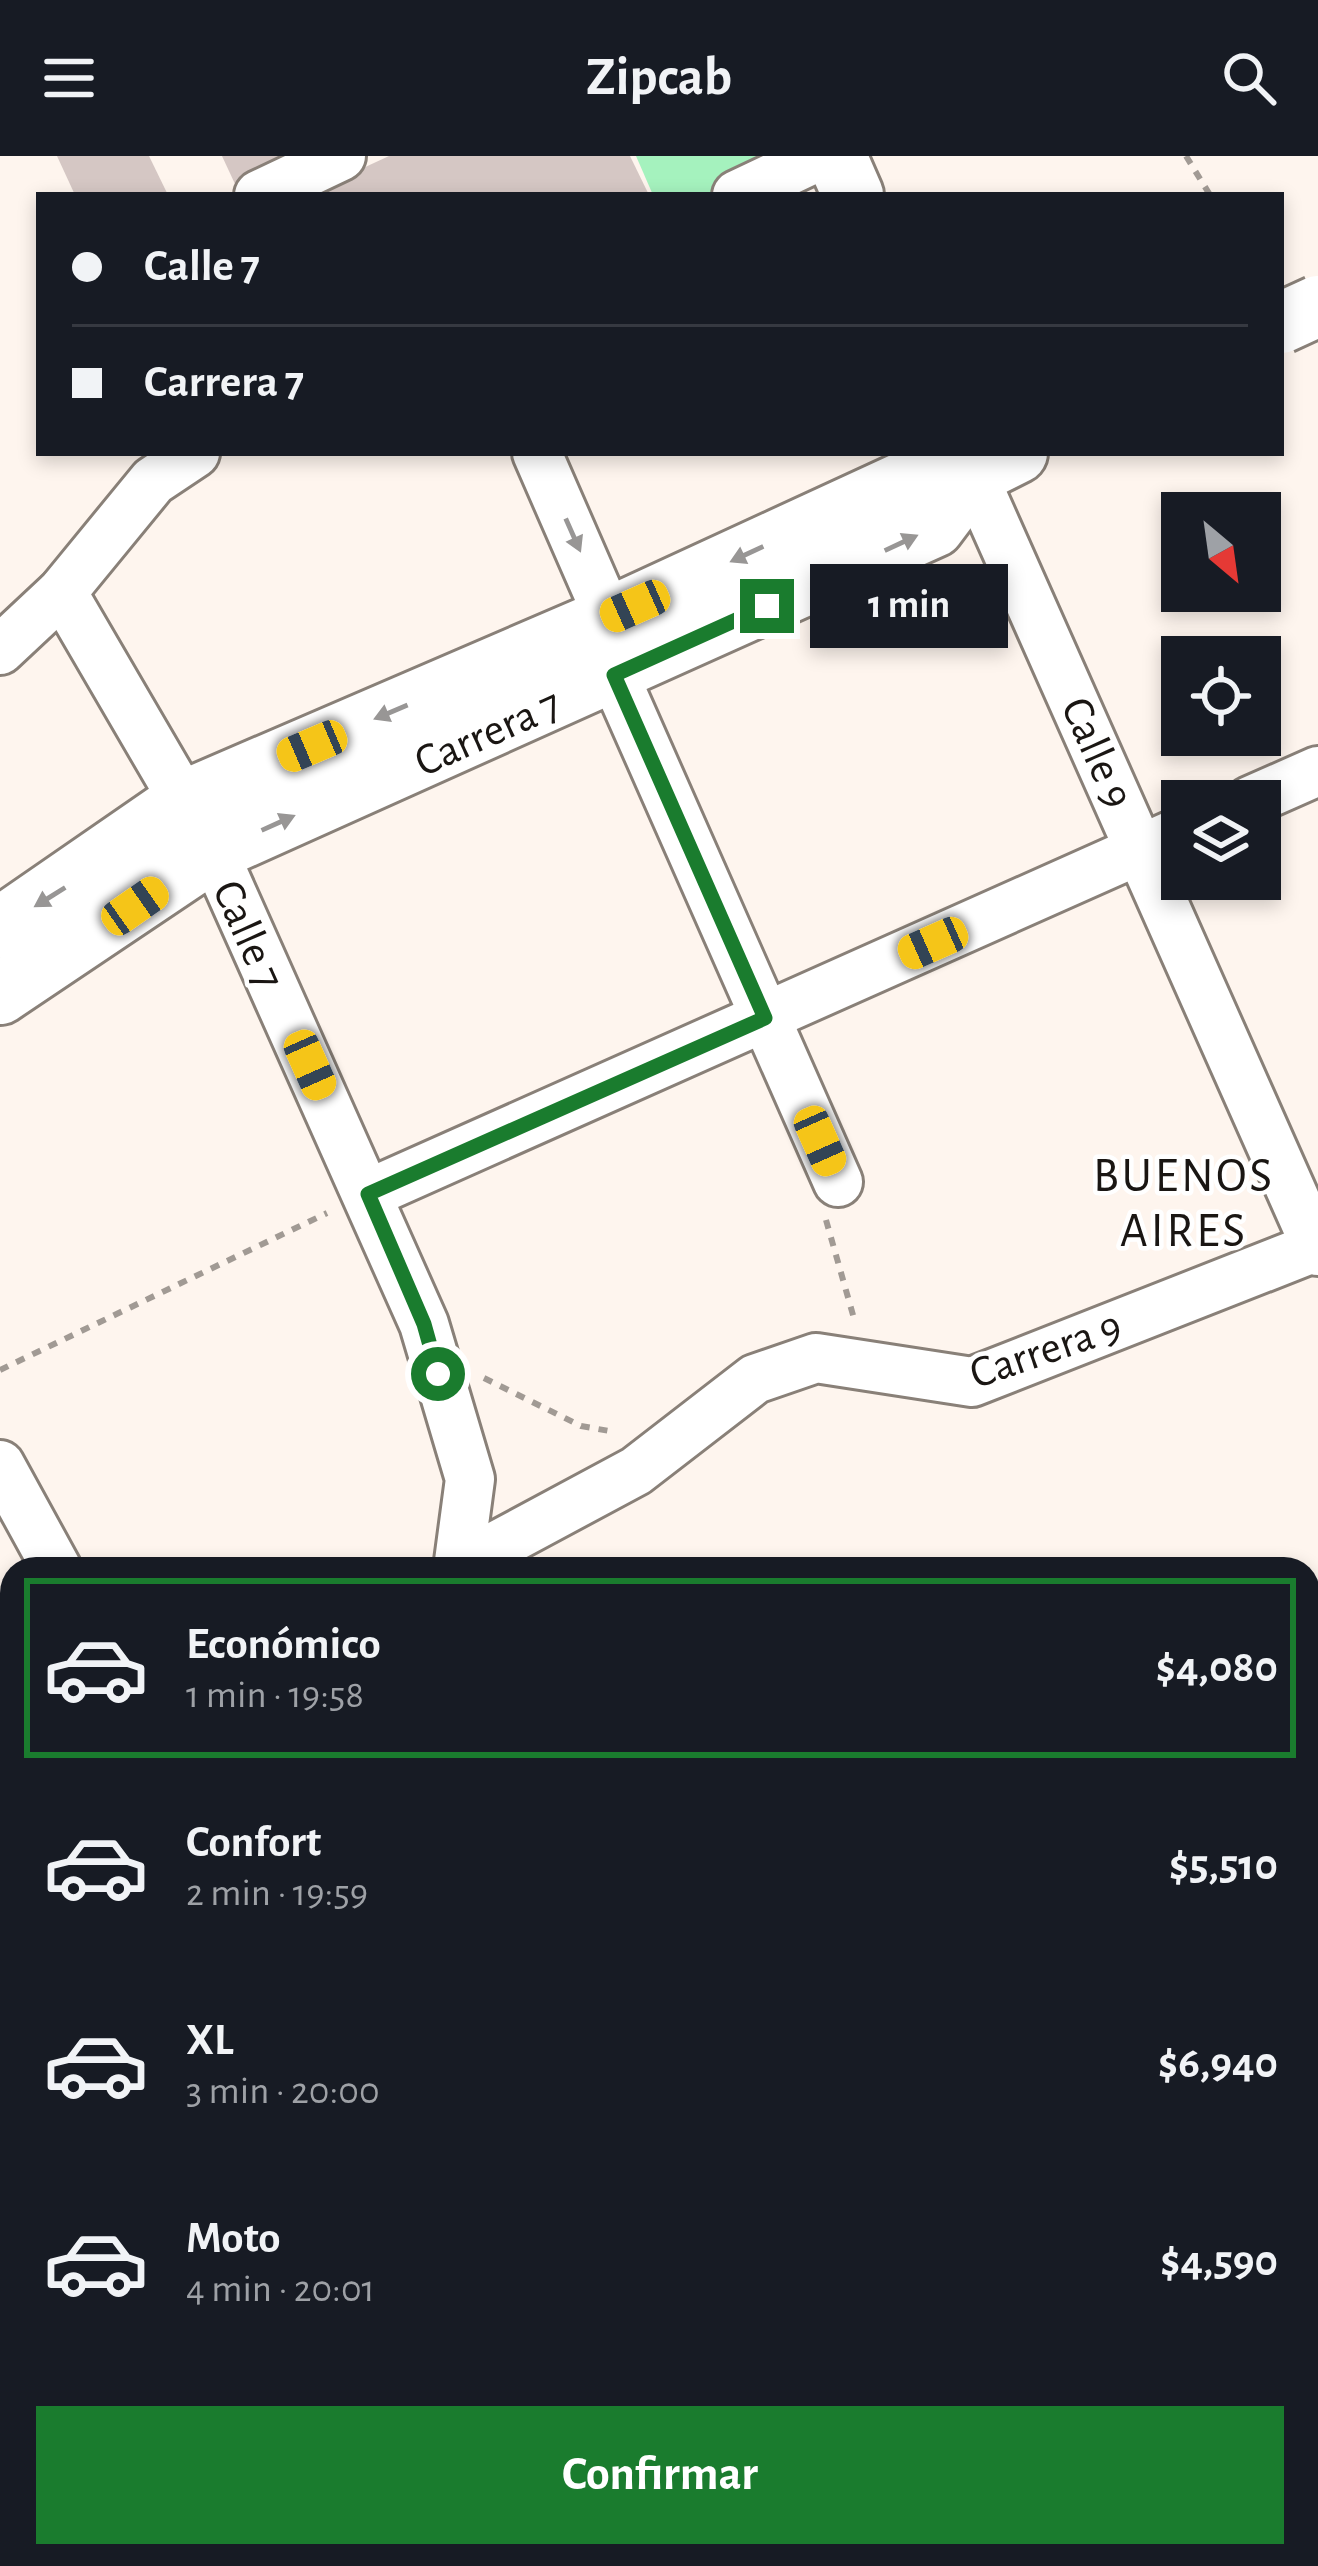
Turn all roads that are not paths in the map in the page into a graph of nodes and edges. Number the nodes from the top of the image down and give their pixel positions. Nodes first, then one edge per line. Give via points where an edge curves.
1 (341, 156) edge
2 (818, 156) edge
3 (836, 156) edge
4 (265, 192) edge
5 (743, 192) edge
6 (852, 192) edge
7 (1318, 306) edge
8 (1284, 322) edge
9 (190, 456) edge
10 (538, 456) edge
11 (985, 460) edge
12 (62, 592) junction
13 (611, 646) junction
14 (0, 650) edge
15 (1318, 771) edge
16 (1281, 787) edge
17 (199, 826) junction
18 (1161, 838) edge
19 (1161, 840) edge
20 (1185, 900) edge
21 (0, 928) edge
22 (0, 994) edge
23 (765, 1018) junction
24 (838, 1183) road end
25 (368, 1194) junction
26 (1317, 1248) edge
27 (0, 1465) edge
28 (50, 1557) edge
29 (460, 1557) edge
30 (477, 1557) edge

1 - 4 street
2 - 5 street
3 - 6 main road
7 - 8 main road, bridge
9 - 12 street via 153,482
10 -> 13 street
11 - 13 main road, Carrera 7 via 934,527
11 - 18 street, Calle 9
12 - 14 street
12 - 17 street, Calle 7
13 - 17 main road, Carrera 7
13 - 23 street
15 - 16 street
17 -> 21 main road, Carrera 7
17 - 22 main road, Carrera 7
17 - 25 street, Calle 7
19 - 23 street
20 - 26 street, Calle 9
23 - 24 street
23 - 25 street
25 - 29 street, Calle 7 via 428,1339 470,1479
26 - 30 street, Carrera 9 via 972,1382 816,1358 755,1379 636,1471
27 - 28 street

